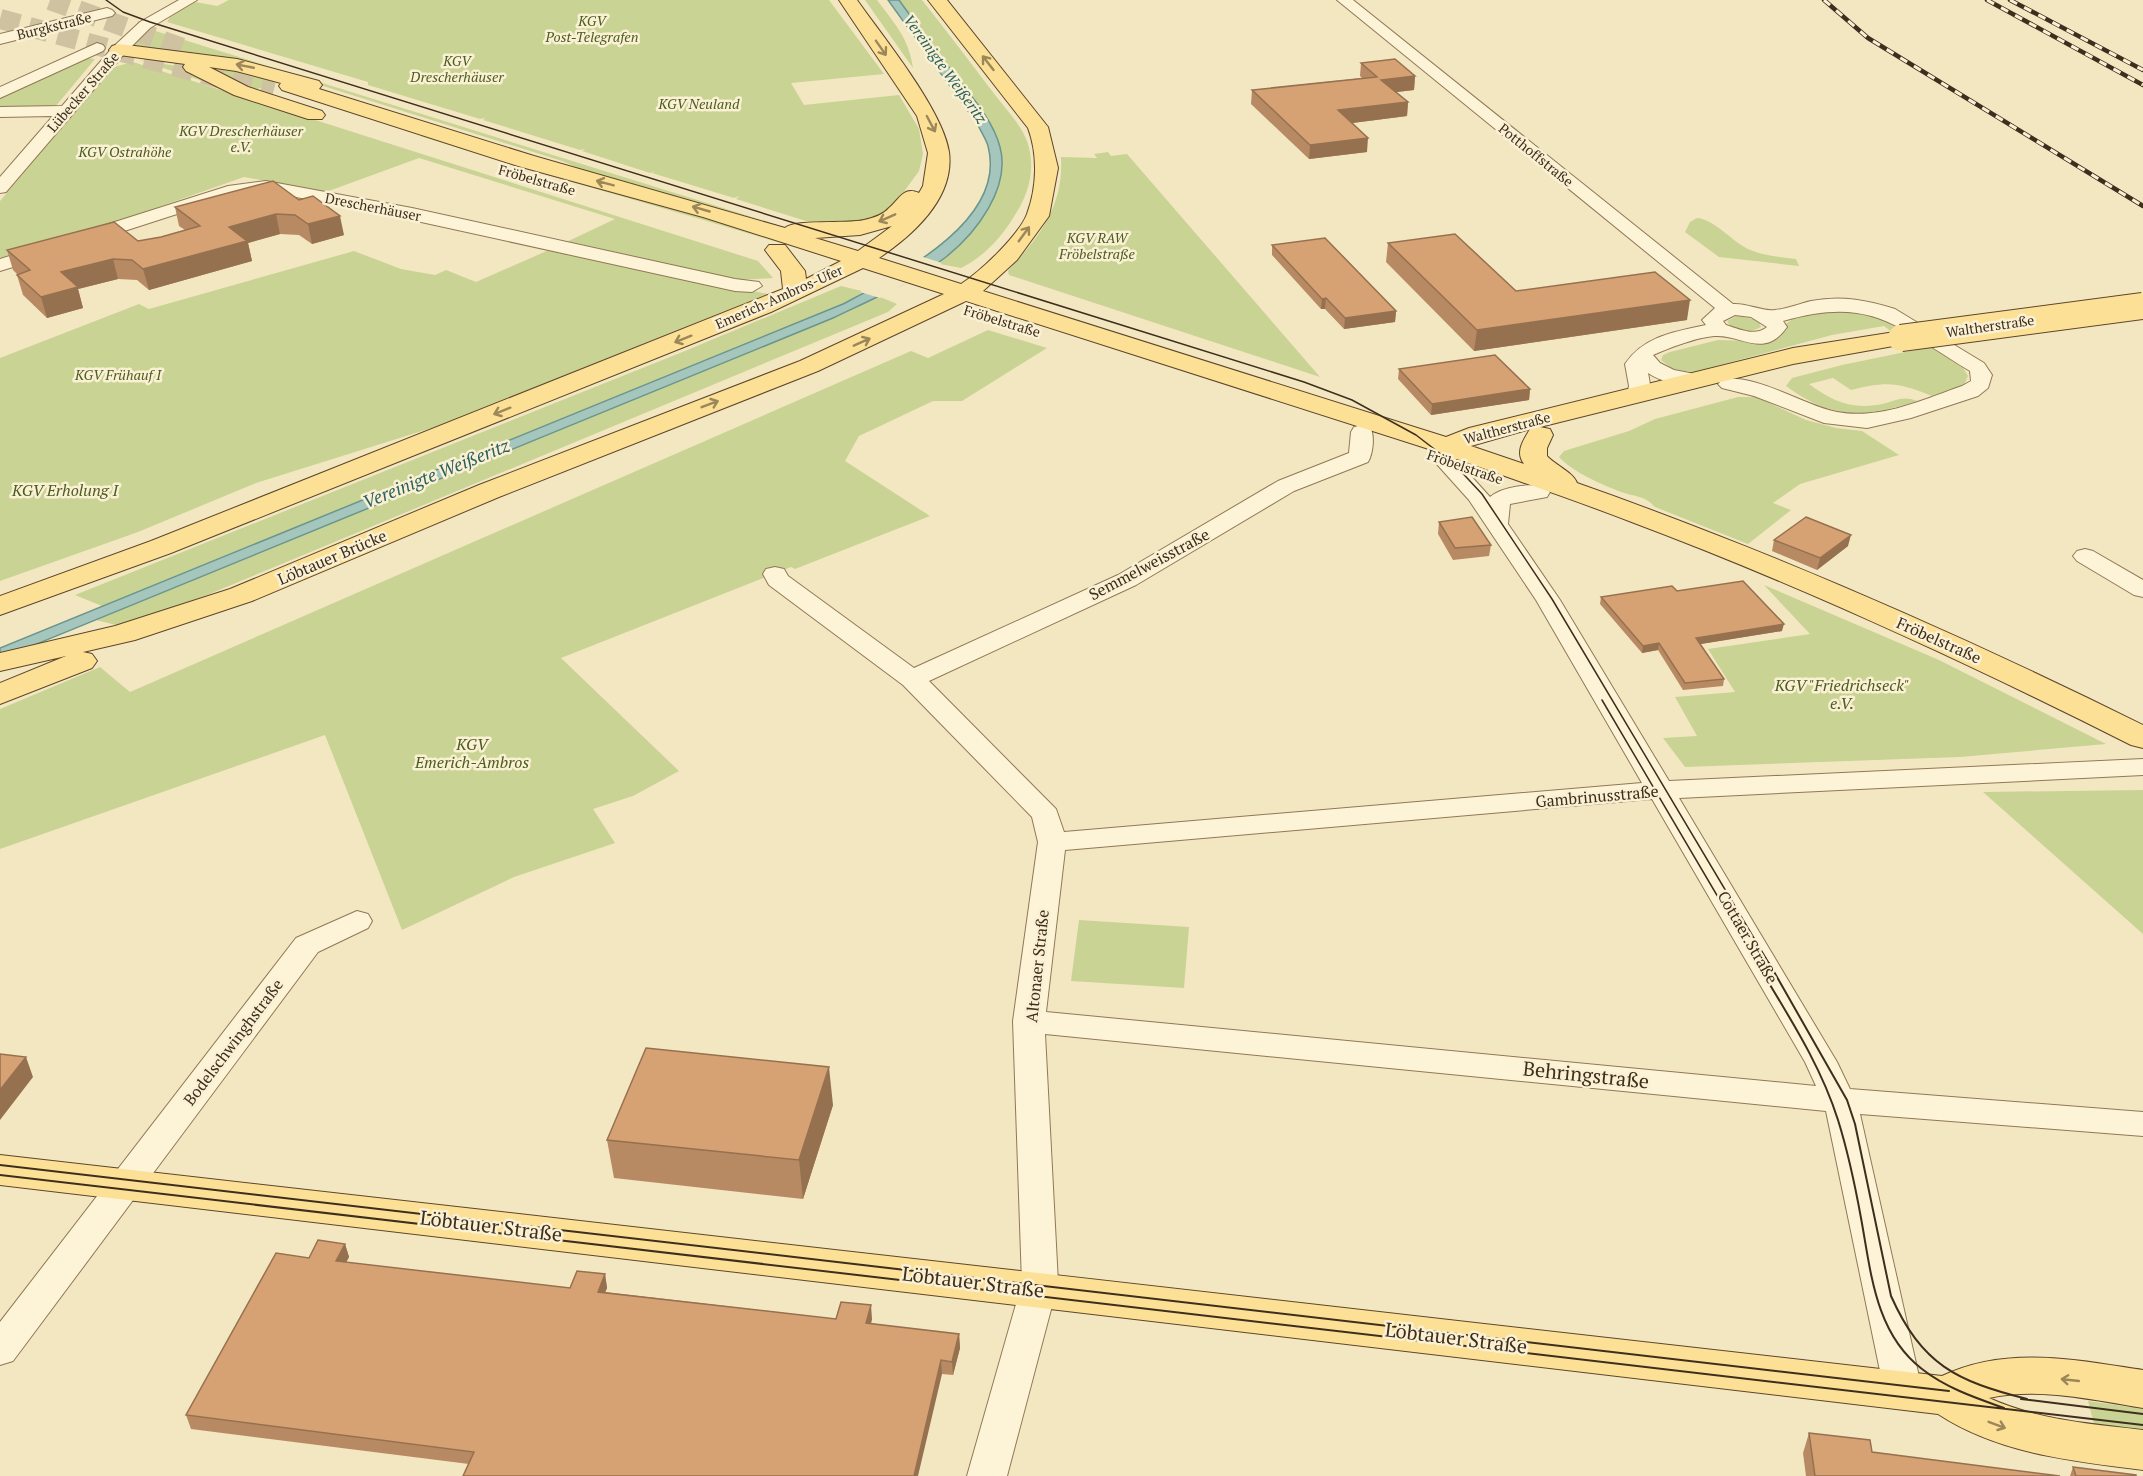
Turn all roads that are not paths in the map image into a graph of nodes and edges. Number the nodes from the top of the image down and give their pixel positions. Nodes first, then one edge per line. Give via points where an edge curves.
1 (96, 0) edge
2 (848, 0) edge
3 (938, 0) edge
4 (1344, 0) edge
5 (183, 4) edge
6 (121, 10) edge
7 (144, 27) junction
8 (0, 39) edge
9 (110, 51) junction
10 (281, 90) junction
11 (0, 93) edge
12 (67, 111) junction
13 (0, 112) edge
14 (339, 123) dead end
15 (440, 155) dead end
16 (493, 166) junction
17 (932, 187) junction
18 (0, 188) edge
19 (757, 226) junction
20 (777, 250) junction
21 (0, 265) edge
22 (859, 267) junction
23 (752, 286) dead end
24 (795, 293) junction
25 (940, 294) junction
26 (2143, 306) edge
27 (1729, 310) junction
28 (1770, 318) junction
29 (1719, 330) junction
30 (1837, 350) junction
31 (1643, 355) junction
32 (1770, 373) junction
33 (1698, 380) junction
34 (1729, 384) junction
35 (1638, 395) junction
36 (1794, 404) junction
37 (656, 426) junction
38 (1540, 435) junction
39 (1361, 444) junction
40 (400, 451) junction
41 (1454, 454) junction
42 (1539, 492) junction
43 (1590, 497) junction
44 (1497, 523) junction
45 (1730, 553) junction
46 (2085, 556) dead end
47 (775, 574) dead end
48 (2143, 590) edge
49 (0, 591) edge
50 (0, 606) edge
51 (0, 662) edge
52 (912, 679) junction
53 (0, 694) edge
54 (2143, 738) edge
55 (2143, 767) edge
56 (1661, 790) junction
57 (1052, 842) junction
58 (357, 921) dead end
59 (1029, 1021) junction
60 (1839, 1100) junction
61 (2143, 1124) edge
62 (0, 1170) edge
63 (125, 1184) junction
64 (1038, 1289) junction
65 (0, 1350) edge
66 (2143, 1389) edge
67 (1925, 1393) junction
68 (2143, 1450) edge
69 (987, 1476) edge

1 - 6 street
2 -> 17 main road, Emerich-Ambros-Ufer via 936,134 939,150
25 -> 3 main road via 1009,255 1038,216 1047,168 1038,127
4 - 27 street, Potthoffstraße
5 - 6 street, Lübecker Straße
5 - 7 street, Lübecker Straße
6 - 7 street
6 - 7 street via 121,24
6 - 8 street, Burgkstraße
7 - 9 street, Lübecker Straße
9 - 10 main road via 186,65
10 -> 9 main road via 237,65
9 - 11 street
9 - 12 street, Lübecker Straße
10 - 14 main road
10 - 16 main road, Fröbelstraße
19 -> 10 main road, Fröbelstraße
12 - 13 street
12 - 18 street, Lübecker Straße
15 - 16 main road
16 - 20 main road, Fröbelstraße
17 -> 19 main road via 914,191 895,216 869,225 825,231
17 - 22 main road, Emerich-Ambros-Ufer via 924,205 899,234
19 - 22 main road, Fröbelstraße
20 - 22 main road, Fröbelstraße
20 - 24 main road via 793,271
21 - 23 street, Drescherhäuser via 234,190 266,186
22 - 24 main road, Emerich-Ambros-Ufer
22 - 25 main road, Fröbelstraße
24 -> 40 main road, Emerich-Ambros-Ufer
37 -> 25 main road via 809,366
25 - 39 main road, Fröbelstraße
25 - 41 main road, Fröbelstraße
26 - 30 main road, Waltherstraße, bridge
27 - 28 street via 1751,311
27 - 29 street via 1714,316 1712,320
28 - 29 street via 1775,323 1775,332 1760,337
28 - 36 street via 1831,302 1860,304 1888,313 1983,374 1980,386 1970,391 1886,418 1832,418
29 - 31 street via 1660,344
30 - 32 main road, Waltherstraße
30 - 33 main road, Waltherstraße via 1793,356
31 - 33 street via 1646,362 1665,374
31 - 35 street via 1635,364
32 - 34 main road, Waltherstraße
32 - 36 street
33 - 35 main road, Waltherstraße
34 - 36 street
34 - 38 main road, Waltherstraße
35 - 41 main road, Waltherstraße via 1492,431
37 - 51 main road, Löbtauer Brücke via 489,491 267,585 92,641
37 - 53 main road via 602,458 285,591 70,665
38 - 41 main road, Waltherstraße
38 - 43 main road via 1533,458 1550,474
39 - 41 main road, Fröbelstraße
39 - 52 street, Semmelweisstraße via 1127,580
40 - 49 main road via 244,494 129,546
40 - 50 main road via 161,547
41 - 42 main road, Fröbelstraße
41 - 43 main road, Fröbelstraße
41 - 44 street, Cottaer Straße
42 - 44 street via 1506,496 1499,501
42 - 45 main road, Fröbelstraße
43 - 45 main road, Fröbelstraße
44 - 56 street, Cottaer Straße via 1548,600
45 - 54 main road, Fröbelstraße via 1940,640
46 - 48 street
47 - 52 street, Altonaer Straße
52 - 57 street, Altonaer Straße via 1046,815
55 - 56 street, Gambrinusstraße
56 - 57 street, Gambrinusstraße
56 - 60 street, Cottaer Straße via 1821,1062
57 - 59 street, Altonaer Straße
58 - 63 street, Bodelschwinghstraße via 307,945
59 - 60 street, Behringstraße
59 - 64 street, Altonaer Straße
60 - 61 street, Behringstraße
60 - 67 street, Cottaer Straße
62 - 63 main road, Löbtauer Straße
63 - 64 main road, Löbtauer Straße
63 - 65 street, Bodelschwinghstraße
64 - 67 main road, Löbtauer Straße
64 - 69 street, Altonaer Straße
66 -> 67 main road via 2024,1376
67 -> 68 main road, Löbtauer Straße via 2008,1429

